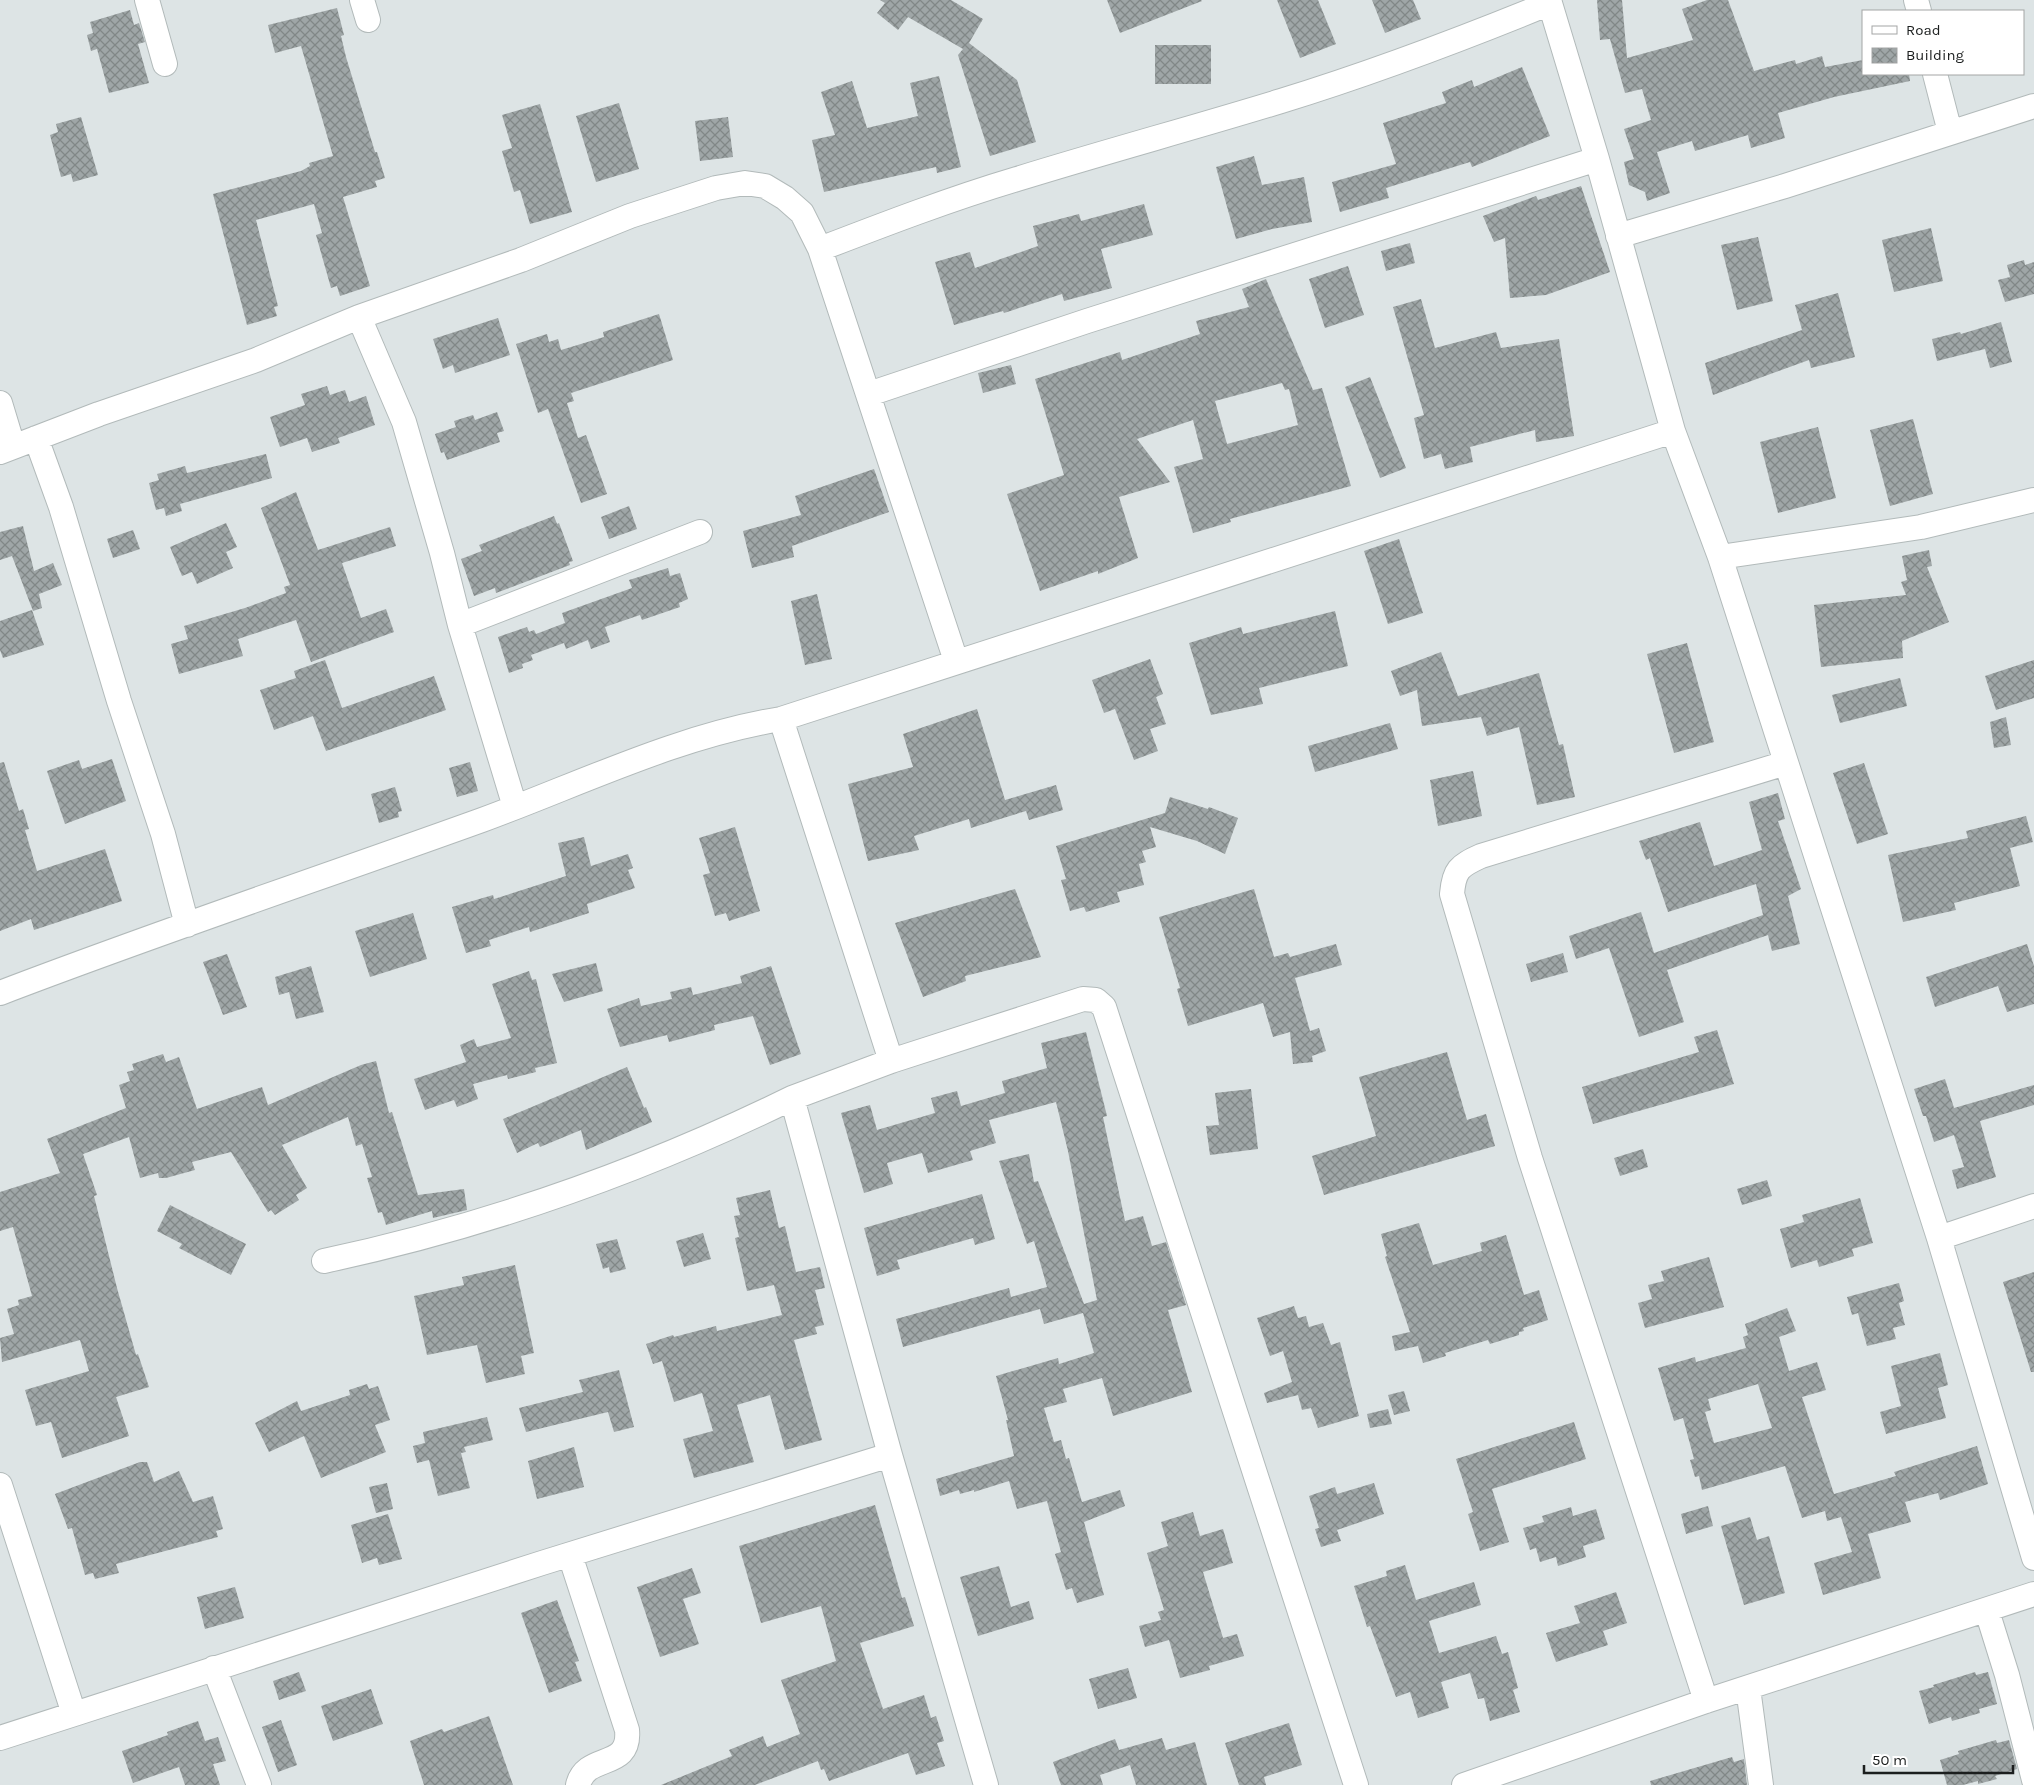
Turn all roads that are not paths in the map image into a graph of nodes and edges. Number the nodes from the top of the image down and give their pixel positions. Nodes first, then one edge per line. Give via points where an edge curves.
1 (147, 0) edge
2 (1550, 1) edge
3 (165, 64) dead end
4 (1935, 75) edge
5 (2034, 106) edge
6 (1950, 132) junction
7 (1598, 159) junction
8 (1618, 236) junction
9 (820, 249) junction
10 (359, 317) junction
11 (869, 394) junction
12 (0, 403) edge
13 (1673, 430) junction
14 (36, 438) junction
15 (6, 449) edge
16 (2034, 500) edge
17 (700, 532) dead end
18 (1720, 557) junction
19 (460, 625) junction
20 (956, 662) junction
21 (781, 720) junction
22 (1786, 763) junction
23 (516, 807) junction
24 (187, 925) junction
25 (0, 992) edge
26 (891, 1061) junction
27 (792, 1098) junction
28 (2034, 1206) edge
29 (1939, 1238) junction
30 (324, 1261) dead end
31 (890, 1455) junction
32 (0, 1485) edge
33 (570, 1555) junction
34 (2034, 1558) edge
35 (2034, 1594) edge
36 (1987, 1611) junction
37 (214, 1668) junction
38 (1748, 1688) junction
39 (1706, 1701) junction
40 (74, 1714) junction
41 (0, 1738) edge
42 (2034, 1780) edge
43 (259, 1785) edge
44 (578, 1785) edge
45 (986, 1785) edge
46 (1356, 1785) edge
47 (1464, 1785) edge
48 (1761, 1785) edge

1 - 3 street
2 - 7 street
2 - 9 street via 1453,43 1282,101 997,185
4 - 6 street
5 - 6 street
6 - 8 street
7 - 8 street
7 - 11 street via 1078,324
8 - 13 street
9 - 10 street via 802,213 785,198 765,186 745,183 716,188 630,216 521,260
9 - 11 street
10 - 14 street via 256,360
10 - 19 street via 404,422
11 - 20 street
12 - 15 street
13 - 18 street
13 - 20 street
14 - 15 street
14 - 24 street via 61,507 163,834
16 - 18 street via 1921,527
17 - 19 street
18 - 22 street
19 - 23 street
20 - 21 street
21 - 23 street via 694,739
21 - 26 street
22 - 29 street
22 - 39 street via 1481,856 1464,864 1454,876 1452,894 1530,1158
23 - 24 street
24 - 25 street
26 - 27 street
26 - 46 street via 1083,999 1096,1000 1104,1007
27 - 30 street via 718,1134 635,1168 496,1217 404,1244
27 - 31 street
28 - 29 street
29 - 34 street
31 - 33 street
31 - 45 street
32 - 40 street
33 - 37 street
33 - 44 street via 627,1730 628,1744 622,1754 588,1768
35 - 36 street
36 - 38 street
36 - 42 street
37 - 40 street
37 - 43 street
38 - 39 street
38 - 48 street
39 - 47 street
40 - 41 street

